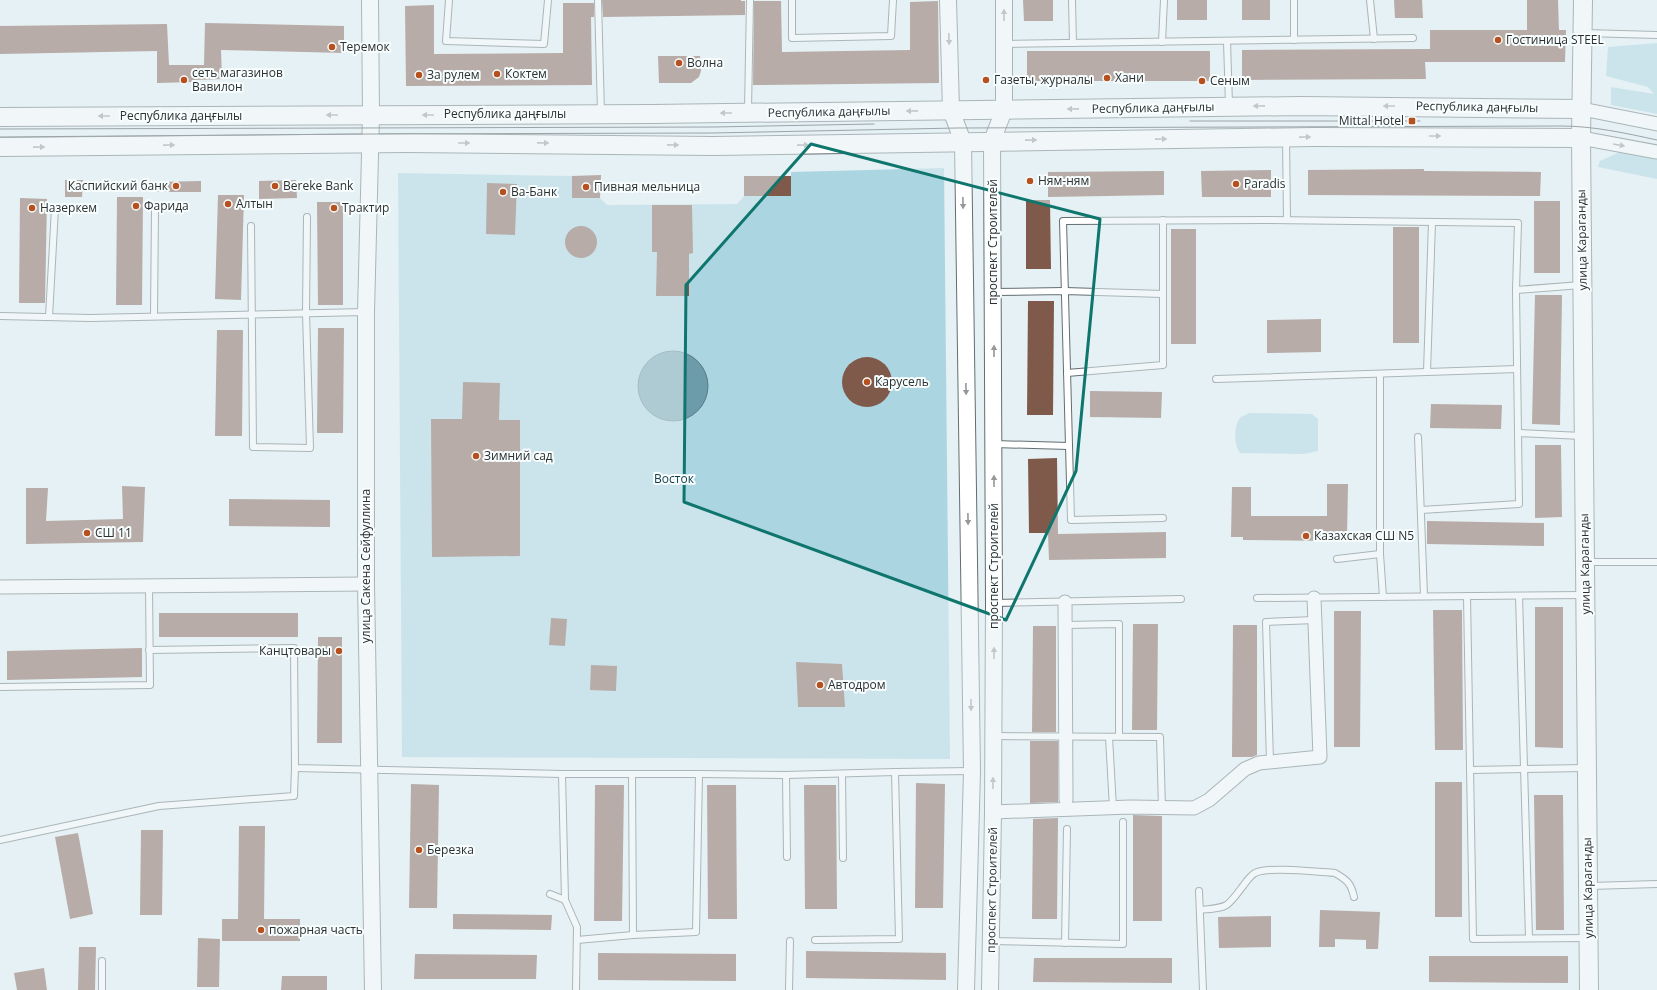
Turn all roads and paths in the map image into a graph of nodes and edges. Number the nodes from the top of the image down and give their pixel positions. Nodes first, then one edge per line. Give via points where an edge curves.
1 (370, 0) edge
2 (449, 0) edge
3 (548, 0) edge
4 (598, 0) edge
5 (750, 0) edge
6 (792, 0) edge
7 (893, 0) edge
8 (948, 0) edge
9 (1004, 0) edge
10 (1072, 0) edge
11 (1164, 0) edge
12 (1294, 0) edge
13 (1370, 0) edge
14 (1583, 0) edge
15 (1583, 33) junction
16 (1657, 35) edge
17 (1413, 38) dead end
18 (1374, 39) junction
19 (1294, 40) junction
20 (1227, 41) junction
21 (1162, 42) junction
22 (1073, 43) junction
23 (1004, 44) junction
24 (1229, 107) junction
25 (1582, 109) junction
26 (951, 110) junction
27 (1004, 110) junction
28 (748, 113) junction
29 (601, 114) junction
30 (371, 115) junction
31 (0, 117) edge
32 (1657, 124) edge
33 (1286, 137) junction
34 (1581, 138) junction
35 (992, 141) junction
36 (963, 142) junction
37 (369, 143) junction
38 (0, 147) edge
39 (1657, 152) edge
40 (55, 208) dead end
41 (155, 209) dead end
42 (307, 217) dead end
43 (1163, 220) junction
44 (1287, 220) junction
45 (1432, 222) junction
46 (251, 226) dead end
47 (1583, 285) junction
48 (1516, 290) junction
49 (1065, 291) junction
50 (993, 292) junction
51 (1163, 294) junction
52 (366, 312) junction
53 (306, 313) junction
54 (252, 314) junction
55 (0, 316) edge
56 (154, 316) junction
57 (49, 317) junction
58 (1517, 369) junction
59 (1427, 372) junction
60 (1067, 373) junction
61 (1380, 374) junction
62 (1216, 379) dead end
63 (1518, 433) junction
64 (1584, 436) junction
65 (1418, 437) dead end
66 (994, 444) junction
67 (1069, 446) junction
68 (1421, 510) junction
69 (1163, 518) dead end
70 (1380, 554) junction
71 (1336, 559) dead end
72 (1585, 562) junction
73 (1657, 564) edge
74 (366, 584) junction
75 (149, 586) junction
76 (0, 587) edge
77 (1586, 595) junction
78 (1424, 596) junction
79 (1467, 596) junction
80 (1520, 596) junction
81 (1383, 597) junction
82 (1257, 598) dead end
83 (1314, 598) junction
84 (1181, 599) dead end
85 (1065, 602) junction
86 (994, 603) junction
87 (1314, 620) junction
88 (1065, 626) junction
89 (149, 650) junction
90 (0, 687) edge
91 (994, 736) junction
92 (1066, 736) junction
93 (1110, 736) junction
94 (1119, 736) junction
95 (1270, 763) junction
96 (295, 768) junction
97 (369, 768) junction
98 (1587, 768) junction
99 (1524, 769) junction
100 (1470, 770) junction
101 (972, 771) junction
102 (895, 772) junction
103 (562, 774) junction
104 (632, 774) junction
105 (699, 774) junction
106 (842, 774) junction
107 (786, 775) junction
108 (1066, 800) dead end
109 (1113, 808) junction
110 (1162, 808) junction
111 (993, 812) junction
112 (1123, 822) dead end
113 (1067, 829) dead end
114 (0, 840) edge
115 (787, 857) dead end
116 (844, 858) dead end
117 (1657, 884) edge
118 (1588, 886) junction
119 (1199, 891) dead end
120 (550, 894) dead end
121 (1354, 897) dead end
122 (566, 900) junction
123 (1200, 910) junction
124 (633, 935) junction
125 (1529, 938) junction
126 (1589, 938) junction
127 (577, 940) junction
128 (815, 940) dead end
129 (991, 940) junction
130 (790, 941) dead end
131 (1065, 943) junction
132 (102, 961) dead end
133 (102, 990) edge
134 (373, 990) edge
135 (576, 990) edge
136 (790, 990) edge
137 (966, 990) edge
138 (990, 990) edge
139 (1203, 990) edge
140 (1589, 990) edge

1 - 30 street
2 - 3 lane via 446,41 544,44
4 - 29 lane
5 - 28 lane
6 - 7 lane via 792,38 891,36
8 -> 26 street
23 -> 9 street
10 - 22 lane
11 - 21 lane
12 - 19 lane
13 - 18 lane
14 - 15 main road
15 - 16 lane
15 - 25 main road
17 - 18 lane
18 - 19 lane
19 - 20 lane
20 - 21 lane
20 - 24 lane
21 - 22 lane
22 - 23 lane
23 - 27 street
25 -> 24 main road, Республика даңғылы via 1439,106
24 -> 27 main road, Республика даңғылы
25 - 32 street, Республика даңғылы
25 - 34 main road, улица Караганды
26 - 27 main road, Республика даңғылы
26 -> 28 main road, Республика даңғылы
26 - 36 street, проспект Строителей
27 - 35 street
28 -> 29 main road, Республика даңғылы
29 -> 30 main road, Республика даңғылы
30 -> 31 main road, Республика даңғылы
30 - 37 street, улица Сакена Сейфуллина
33 -> 34 main road
35 -> 33 main road
33 - 44 lane
34 -> 39 street
34 - 47 main road, улица Караганды
35 - 36 main road
35 - 50 street, проспект Строителей
37 -> 36 main road via 713,146
36 -> 101 street, проспект Строителей
38 -> 37 main road
37 - 52 street, улица Сакена Сейфуллина
40 - 57 lane
41 - 56 lane
42 - 53 lane
43 - 44 lane
43 - 49 lane via 1063,221
43 - 51 lane
44 - 45 lane
45 - 48 lane via 1518,224
45 - 59 lane
46 - 54 lane
47 - 48 lane
47 - 64 main road, улица Караганды
48 - 58 lane
49 - 50 lane
49 - 51 lane
49 - 60 lane
66 -> 50 street, проспект Строителей
51 - 60 lane via 1162,365
52 - 53 lane
52 - 74 street, улица Сакена Сейфуллина
53 - 54 lane
53 - 54 lane via 310,448 253,448
54 - 56 lane
55 - 57 lane
56 - 57 lane
58 - 59 lane
58 - 63 lane
59 - 61 lane
60 - 67 lane
61 - 62 lane
61 - 70 lane
63 - 64 lane
63 - 68 lane via 1519,504
64 - 72 main road, улица Караганды
65 - 68 lane
66 - 67 lane
86 -> 66 street, проспект Строителей
67 - 69 lane via 1070,520
68 - 78 lane
70 - 71 lane
70 - 81 lane
72 - 73 lane
72 - 77 main road, улица Караганды
74 - 75 street
74 - 97 street, улица Сакена Сейфуллина
75 - 76 street
75 - 89 lane
77 - 80 lane
77 - 98 main road, улица Караганды
78 - 79 lane
78 - 81 lane
79 - 80 lane
79 - 100 lane
80 - 99 lane
81 - 83 lane
82 - 83 lane
83 - 87 street
84 - 85 lane
85 - 86 lane
85 - 88 street
91 -> 86 street, проспект Строителей
87 - 95 street via 1320,757
87 - 95 lane via 1266,622
88 - 92 street
88 - 94 lane via 1119,624
89 - 90 lane via 150,685
89 - 96 lane via 294,648
91 - 92 lane
111 -> 91 street, проспект Строителей
92 - 93 lane
92 - 108 street
93 - 94 lane
93 - 109 lane
94 - 110 lane via 1160,737
95 - 110 street via 1259,763 1245,769 1209,800 1194,808
96 - 97 lane
96 - 114 lane via 294,796 159,806
97 - 103 lane
97 - 134 street, улица Сакена Сейфуллина
98 - 99 lane
98 - 118 main road, улица Караганды
99 - 100 lane
99 - 125 lane
100 - 125 lane via 1473,939
101 - 102 lane
101 - 137 street, проспект Строителей
102 - 106 lane
102 - 128 lane via 899,939
103 - 104 lane
103 - 122 lane
104 - 105 lane
104 - 124 lane
105 - 107 lane
105 - 124 lane via 696,932
106 - 107 lane
106 - 116 lane
107 - 115 lane
109 - 110 street
109 - 111 street
111 - 129 street, проспект Строителей
112 - 131 lane via 1123,944
113 - 131 lane
117 - 118 lane
118 - 126 main road, улица Караганды
119 - 123 lane
120 - 122 lane
121 - 123 lane via 1352,887 1335,873 1270,870 1255,873 1230,904 1221,908
122 - 127 lane via 577,927
123 - 139 lane
124 - 127 lane
125 - 126 lane
126 - 140 main road, улица Караганды
127 - 135 lane
129 - 131 lane
129 - 138 street, проспект Строителей
130 - 136 lane
132 - 133 lane

